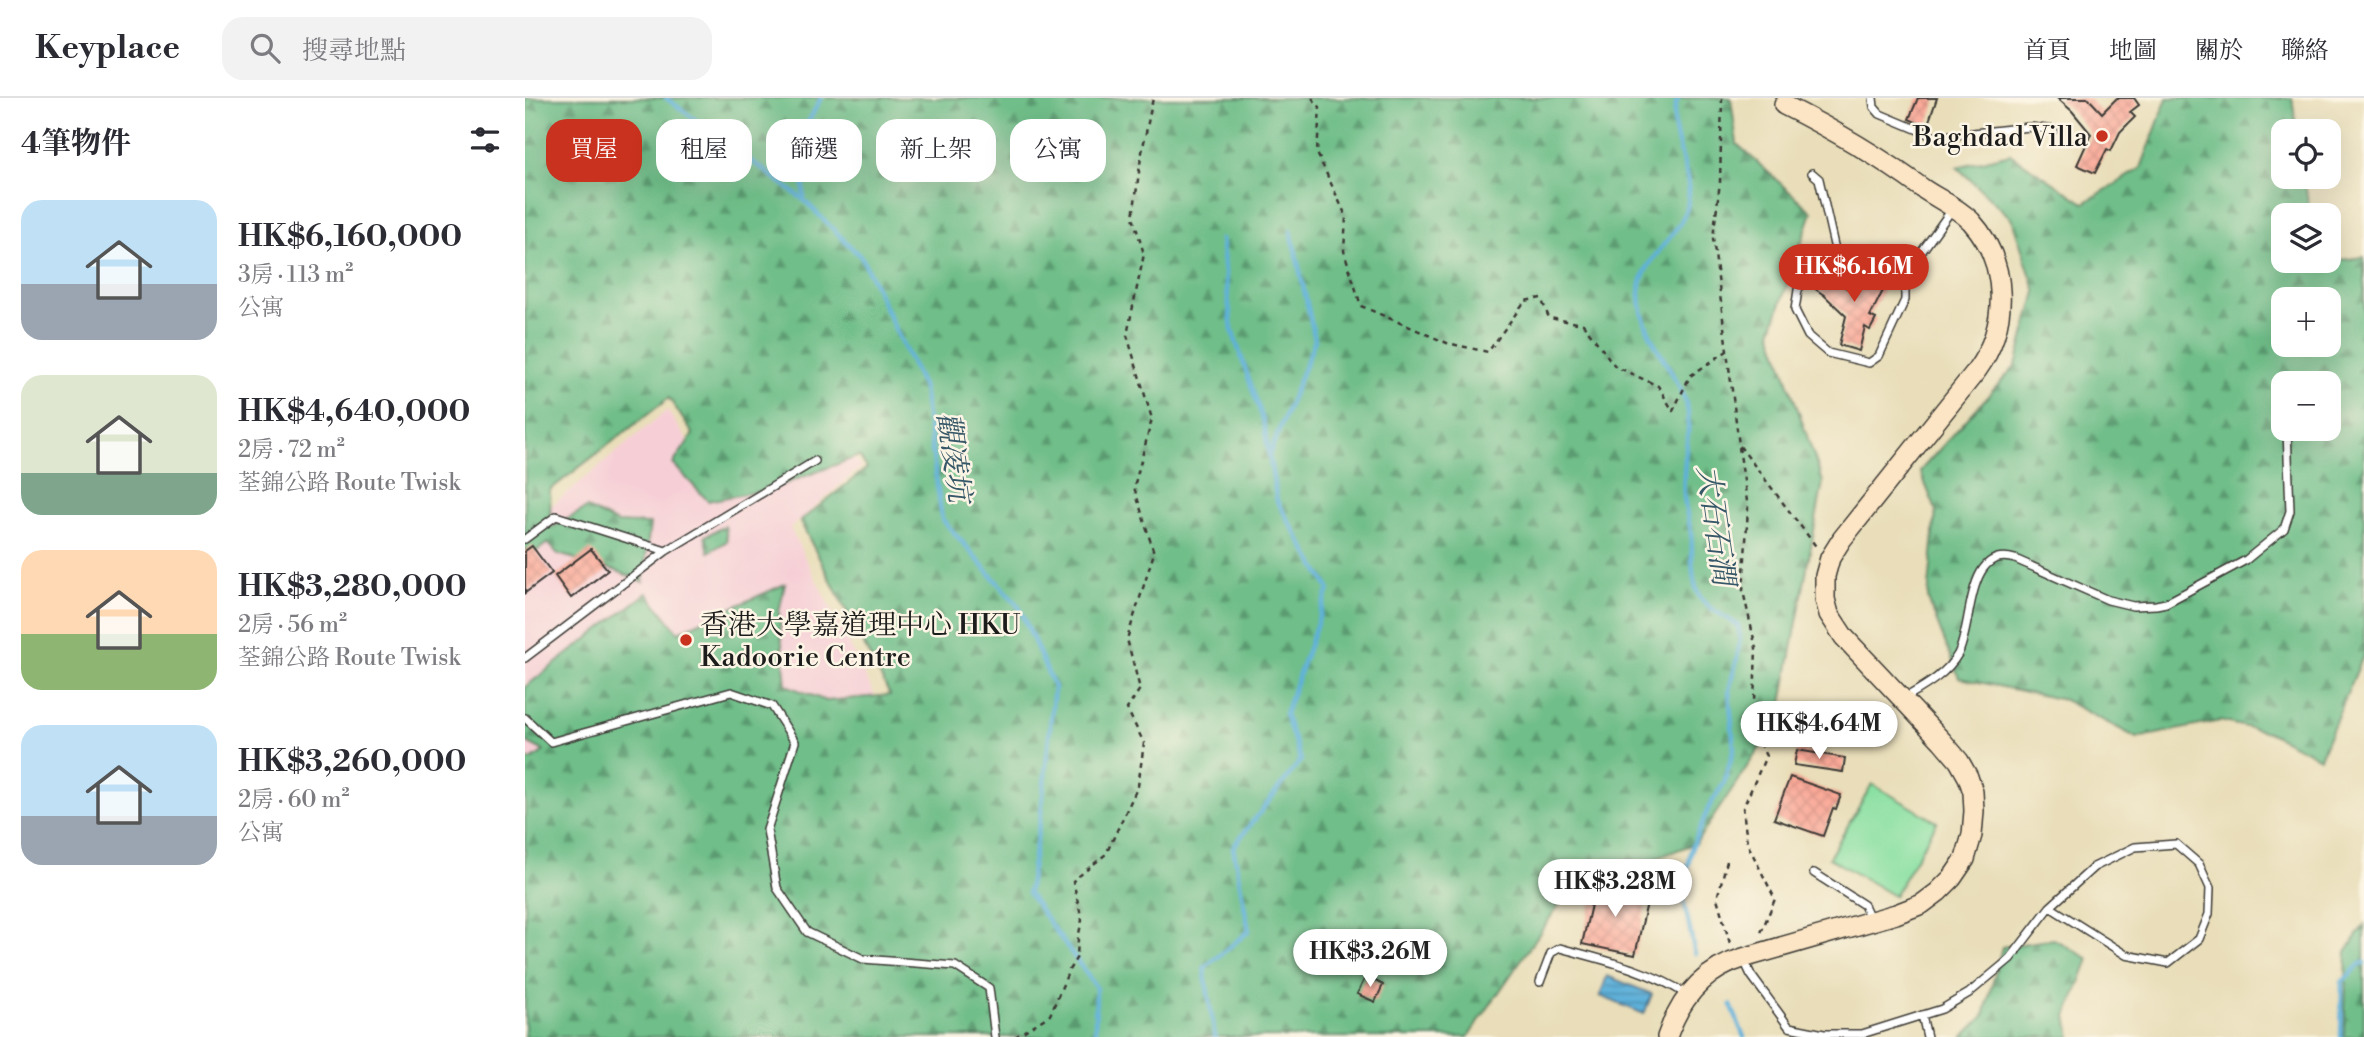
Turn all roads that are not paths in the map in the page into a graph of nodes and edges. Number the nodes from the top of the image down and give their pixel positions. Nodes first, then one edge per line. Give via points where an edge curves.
1 (1873, 98) edge
2 (1784, 100) edge
3 (2054, 130) dead end
4 (1812, 173) dead end
5 (1954, 208) junction
6 (1836, 254) junction
7 (1905, 275) junction
8 (2287, 441) edge
9 (815, 461) dead end
10 (525, 539) edge
11 (666, 551) junction
12 (525, 658) edge
13 (1903, 700) junction
14 (525, 718) edge
15 (1814, 873) dead end
16 (2050, 907) junction
17 (1871, 921) junction
18 (1744, 957) junction
19 (1540, 982) dead end
20 (1686, 995) junction
21 (1922, 1016) junction
22 (1821, 1035) edge
23 (995, 1037) edge
24 (1667, 1037) edge
25 (1927, 1037) edge

1 - 3 lane via 1880,114 1934,138 2030,127
2 - 5 main road via 1802,125
4 - 6 lane via 1819,179
5 - 7 lane
5 - 13 main road via 1982,237 1996,267 2001,299 1995,338 1977,370 1847,531 1825,576 1825,599 1833,622
6 - 7 lane via 1892,261
6 - 7 lane via 1811,267 1798,290 1795,310 1808,336 1828,353 1869,363 1879,356 1905,300
8 - 13 lane via 2288,521 2274,539 2246,560 2166,603 2139,606 2100,597 2015,559 1994,558 1979,575 1955,658
9 - 11 lane
10 - 11 lane via 556,516
11 - 12 lane
13 - 17 main road via 1947,746 1968,777 1974,801 1972,835 1958,871 1938,892 1913,908
14 - 23 lane via 551,742 731,692 772,706 795,742 767,830 777,888 807,933 863,959 955,966 989,988
15 - 17 lane via 1864,905
16 - 16 lane via 2126,955 2168,963 2199,939 2209,914 2210,888 2199,864 2176,844 2134,847 2094,867
16 - 21 lane via 2010,959 1969,993
17 - 18 main road
18 - 20 main road via 1710,973
18 - 22 lane via 1751,975 1789,1027
19 - 20 lane via 1551,953 1560,948 1641,972
20 - 24 main road
21 - 22 lane via 1862,1034
21 - 25 lane

